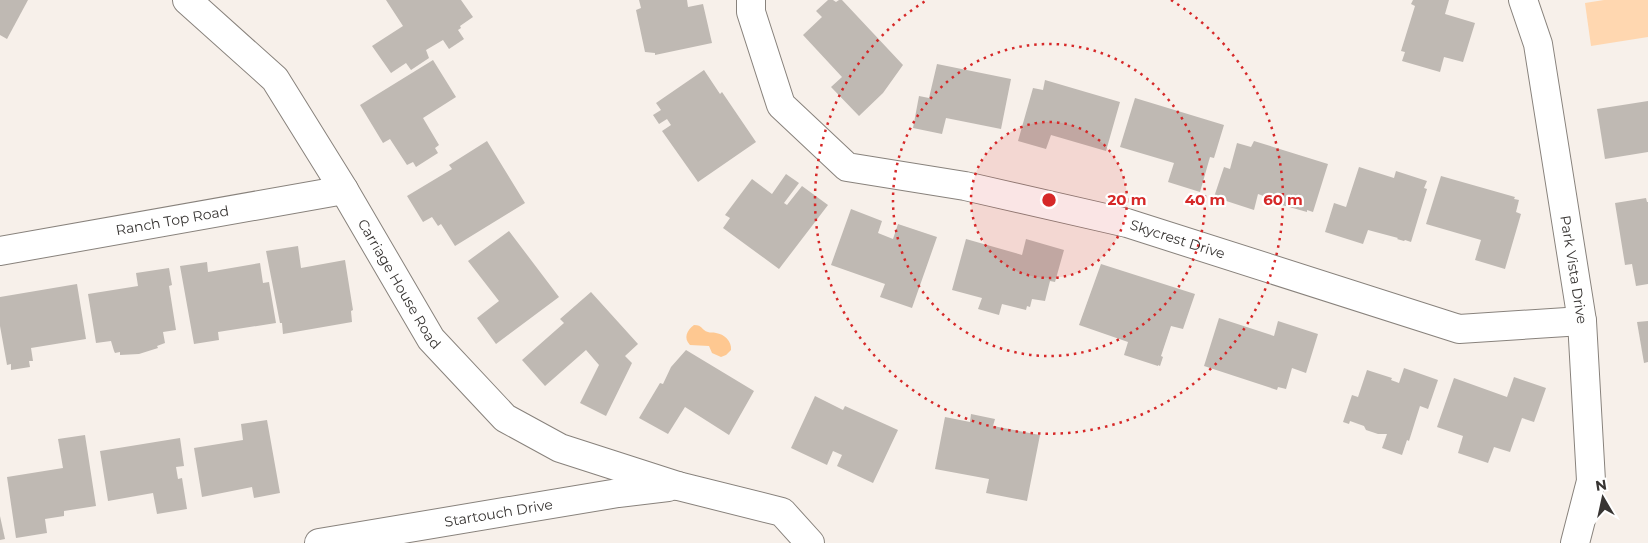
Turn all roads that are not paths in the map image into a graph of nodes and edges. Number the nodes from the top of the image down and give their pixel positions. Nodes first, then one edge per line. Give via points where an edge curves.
1 (187, 0) edge
2 (751, 0) edge
3 (1523, 0) edge
4 (344, 190) junction
5 (0, 251) edge
6 (1582, 321) junction
7 (678, 486) junction
8 (320, 543) edge
9 (810, 543) edge
10 (1575, 543) edge

1 - 4 street, Carriage House Road via 275,79
2 - 6 street, Skycrest Drive via 751,12 781,105 847,167 965,186 1127,223 1459,329
3 - 6 street, Park Vista Drive via 1538,44
4 - 5 street, Ranch Top Road
4 - 7 street, Carriage House Road via 431,338 505,418 560,448
6 - 10 street, Park Vista Drive via 1591,481
7 - 8 street, Startouch Drive
7 - 9 street, Carriage House Road via 782,512

